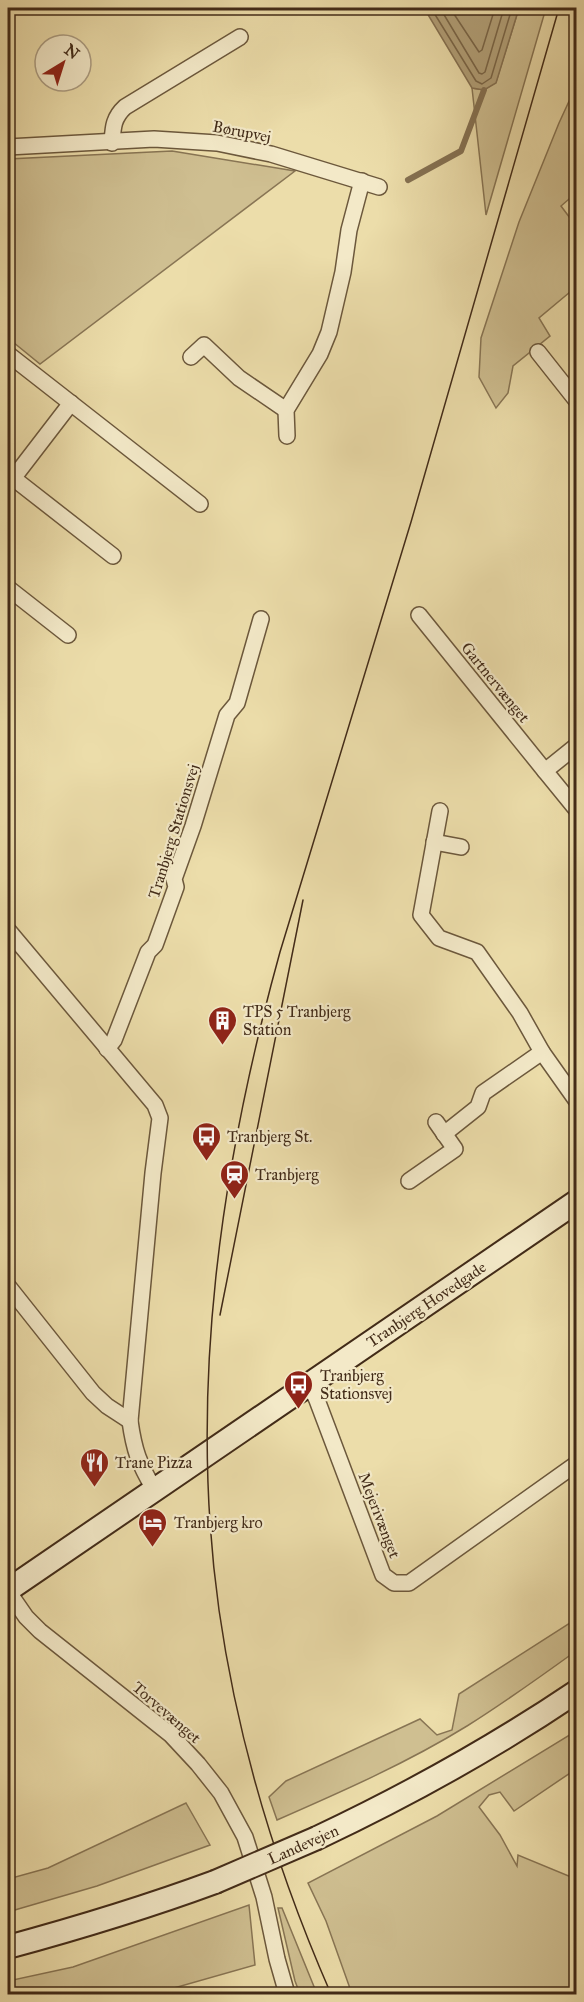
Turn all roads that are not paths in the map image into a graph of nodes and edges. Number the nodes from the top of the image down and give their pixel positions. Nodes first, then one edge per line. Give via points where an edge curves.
1 (240, 37) dead end
2 (112, 143) junction
3 (8, 147) edge
4 (362, 181) junction
5 (379, 187) dead end
6 (538, 352) dead end
7 (8, 354) edge
8 (191, 357) dead end
9 (576, 400) edge
10 (71, 403) junction
11 (286, 410) junction
12 (287, 436) dead end
13 (9, 479) edge
14 (200, 504) dead end
15 (113, 556) dead end
16 (8, 588) edge
17 (419, 615) dead end
18 (261, 619) dead end
19 (68, 635) dead end
20 (576, 746) edge
21 (545, 771) junction
22 (576, 809) edge
23 (440, 811) dead end
24 (434, 842) junction
25 (461, 847) dead end
26 (8, 930) edge
27 (106, 1049) junction
28 (542, 1052) junction
29 (571, 1082) edge
30 (576, 1100) edge
31 (409, 1181) dead end
32 (576, 1202) edge
33 (8, 1286) edge
34 (309, 1384) junction
35 (130, 1421) junction
36 (576, 1464) edge
37 (154, 1489) junction
38 (8, 1591) edge
39 (576, 1692) edge
40 (8, 1947) edge
41 (287, 1995) edge

1 - 2 street via 125,107 115,118
2 - 3 street, Børupvej
2 - 4 street, Børupvej via 154,139 217,143 271,154
4 - 5 street, Børupvej
4 - 11 street via 329,332
6 - 9 street
7 - 10 street
8 - 11 street via 204,345 239,378
10 - 13 street
10 - 14 street
11 - 12 street
13 - 15 street
16 - 19 street
17 - 21 street, Gartnervænget
18 - 27 street, Tranbjerg Stationsvej via 237,703 227,715 174,879 176,887 114,1040
20 - 21 street
21 - 22 street, Gartnervænget
23 - 24 street
24 - 25 street
24 - 28 street via 421,915 440,938 477,952
26 - 27 street
27 - 35 street via 154,1105 160,1118
28 - 29 street
28 - 31 street via 483,1093 478,1107 440,1128 455,1149
29 - 30 street
32 - 34 street, Tranbjerg Hovedgade
33 - 35 street via 93,1393
34 - 36 street, Mejerivænget via 383,1575 394,1583 409,1583
34 - 37 street, Tranbjerg Hovedgade
35 - 37 street via 133,1446
37 - 38 street, Tranbjerg Hovedgade
38 - 41 street, Torvevænget via 40,1631 171,1735 221,1793 245,1837
39 - 40 street, Landevejen, bridge via 458,1767 317,1838 141,1909

